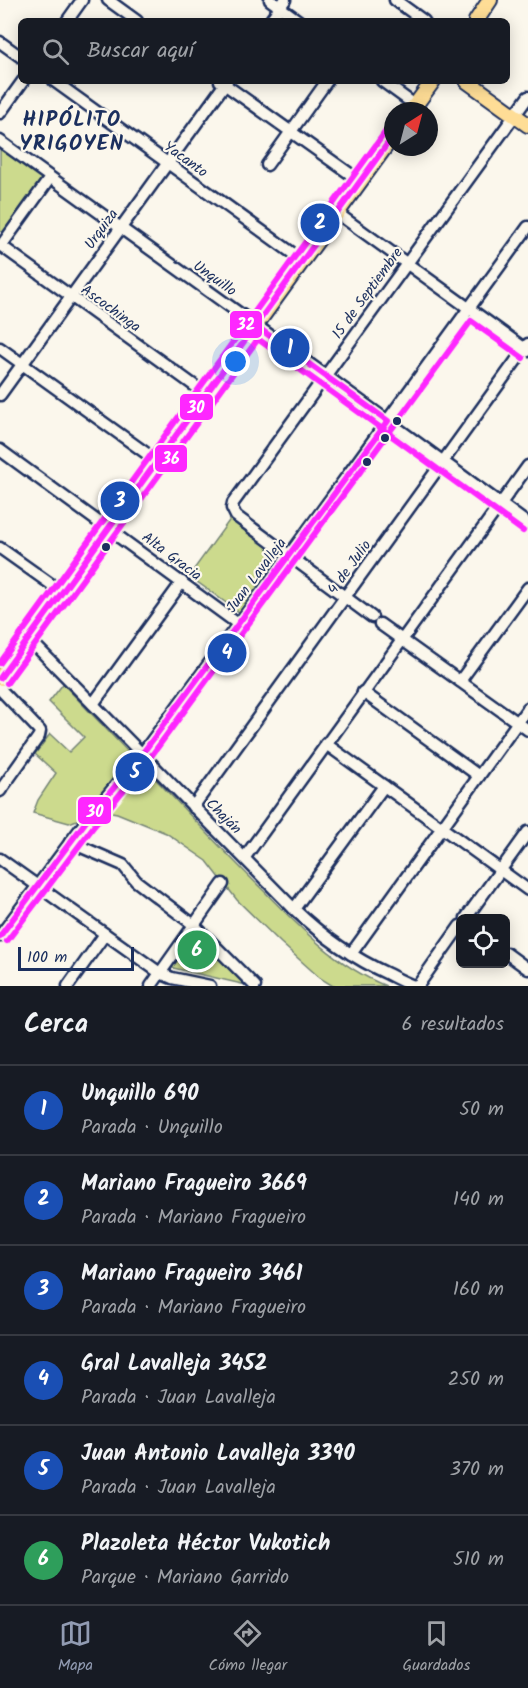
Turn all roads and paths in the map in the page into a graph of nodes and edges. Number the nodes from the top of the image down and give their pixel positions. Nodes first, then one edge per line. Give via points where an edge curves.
1 (82, 0) edge
2 (108, 0) edge
3 (270, 0) edge
4 (395, 0) edge
5 (490, 0) edge
6 (283, 4) edge
7 (69, 18) edge
8 (133, 18) edge
9 (272, 18) edge
10 (296, 18) edge
11 (420, 18) edge
12 (478, 18) edge
13 (0, 42) edge
14 (18, 55) edge
15 (21, 84) edge
16 (58, 84) edge
17 (223, 84) edge
18 (227, 84) edge
19 (325, 84) edge
20 (385, 84) edge
21 (431, 84) edge
22 (471, 84) edge
23 (528, 97) edge
24 (406, 102) edge
25 (417, 102) edge
26 (0, 113) edge
27 (514, 116) junction
28 (528, 125) edge
29 (291, 132) junction
30 (0, 141) edge
31 (384, 149) edge
32 (167, 164) junction
33 (267, 165) dead end
34 (50, 178) junction
35 (360, 182) junction
36 (337, 213) junction
37 (528, 227) edge
38 (121, 228) junction
39 (1, 246) edge
40 (302, 260) junction
41 (407, 264) junction
42 (71, 297) junction
43 (469, 308) junction
44 (256, 326) junction
45 (0, 348) edge
46 (527, 348) edge
47 (23, 364) junction
48 (326, 375) junction
49 (206, 394) junction
50 (0, 395) edge
51 (388, 421) junction
52 (0, 450) edge
53 (157, 461) junction
54 (443, 461) junction
55 (528, 466) edge
56 (501, 504) junction
57 (528, 524) edge
58 (109, 528) junction
59 (0, 548) edge
60 (289, 556) junction
61 (182, 582) junction
62 (528, 588) edge
63 (62, 592) junction
64 (345, 598) junction
65 (238, 624) junction
66 (28, 638) junction
67 (402, 639) junction
68 (0, 678) edge
69 (460, 681) junction
70 (0, 689) edge
71 (363, 692) junction
72 (93, 704) junction
73 (528, 708) edge
74 (518, 723) junction
75 (528, 730) edge
76 (326, 744) junction
77 (142, 754) junction
78 (479, 776) junction
79 (384, 786) junction
80 (0, 791) edge
81 (193, 807) junction
82 (441, 828) junction
83 (528, 832) edge
84 (70, 842) junction
85 (245, 857) junction
86 (0, 859) edge
87 (500, 870) junction
88 (223, 884) dead end
89 (36, 886) junction
90 (528, 890) edge
91 (294, 909) junction
92 (469, 914) edge
93 (195, 925) junction
94 (456, 932) edge
95 (105, 934) junction
96 (0, 936) edge
97 (351, 954) junction
98 (510, 956) edge
99 (528, 969) edge
100 (160, 973) junction
101 (68, 986) edge
102 (151, 986) edge
103 (210, 986) edge
104 (255, 986) edge

1 - 7 street
2 - 8 street
3 - 6 street
4 - 11 street
5 - 12 main road
6 - 9 street
6 - 10 street
13 - 14 street
15 - 26 street
16 - 32 street, Yacanto
17 - 32 street, Urquiza
18 - 29 street
19 - 29 street
20 - 24 street
21 - 25 main road
22 - 27 main road
23 - 27 street, 15 de Septiembre
27 - 28 main road
27 - 41 street, 15 de Septiembre
29 - 33 street
29 - 35 street
30 - 34 street, Unquillo
31 - 35 main road
32 - 38 street, Urquiza
32 - 40 street, Yacanto
34 - 38 street, Unquillo
34 - 39 street
35 - 36 main road
36 - 40 main road
36 - 41 street
37 - 43 street, Juan Lavalleja
38 - 42 street, Urquiza
38 - 44 street, Unquillo
39 - 42 street, Ascochinga
40 - 44 main road
41 - 43 street
41 - 48 street, 15 de Septiembre
42 - 47 street, Urquiza
42 - 49 street, Ascochinga
43 - 46 street
43 - 51 street, Juan Lavalleja
44 - 48 street, Unquillo
44 - 49 main road
45 - 47 street
46 - 54 street, 4 de Julio
47 - 50 street, Urquiza
47 - 53 street
48 - 51 street, Unquillo
48 - 60 street, 15 de Septiembre via 233,503 236,516
49 - 53 main road
51 - 54 street, Unquillo
51 - 60 street, Juan Lavalleja
52 - 58 street, Alta Gracia
53 - 58 main road
54 - 56 street, Unquillo
54 - 64 street, 4 de Julio
55 - 56 street
56 - 57 street, Unquillo
56 - 67 street
58 - 61 street, Alta Gracia
58 - 63 main road
59 - 63 street
60 - 64 street
60 - 65 street, Juan Lavalleja
61 - 65 street, Alta Gracia
61 - 72 street
62 - 69 street
63 - 66 main road
64 - 67 street
64 - 81 street, 4 de Julio
65 - 77 street, Juan Lavalleja
66 - 68 main road
66 - 72 street, Chaján
67 - 69 street
67 - 71 street
69 - 74 street
70 - 80 street via 40,731
71 - 76 street
71 - 78 street
72 - 77 street, Chaján
73 - 74 street
74 - 75 street
74 - 78 street
76 - 79 street
76 - 85 street
77 - 81 street, Chaján
77 - 84 street, Juan Lavalleja
78 - 82 street
79 - 82 street
79 - 91 street
81 - 85 street, Chaján
82 - 87 street
82 - 97 street
83 - 87 street
84 - 89 street, Juan Lavalleja
84 - 93 street via 123,865 136,881
85 - 91 street, Chaján
86 - 89 street
87 - 90 street
87 - 92 street
88 - 93 street
89 - 95 street
89 - 96 street, Juan Lavalleja
91 - 97 street, Chaján
93 - 100 street
93 - 104 street
94 - 97 street, Chaján via 419,984 409,984
95 - 100 street
95 - 101 street
98 - 99 street
100 - 102 street
100 - 103 street

